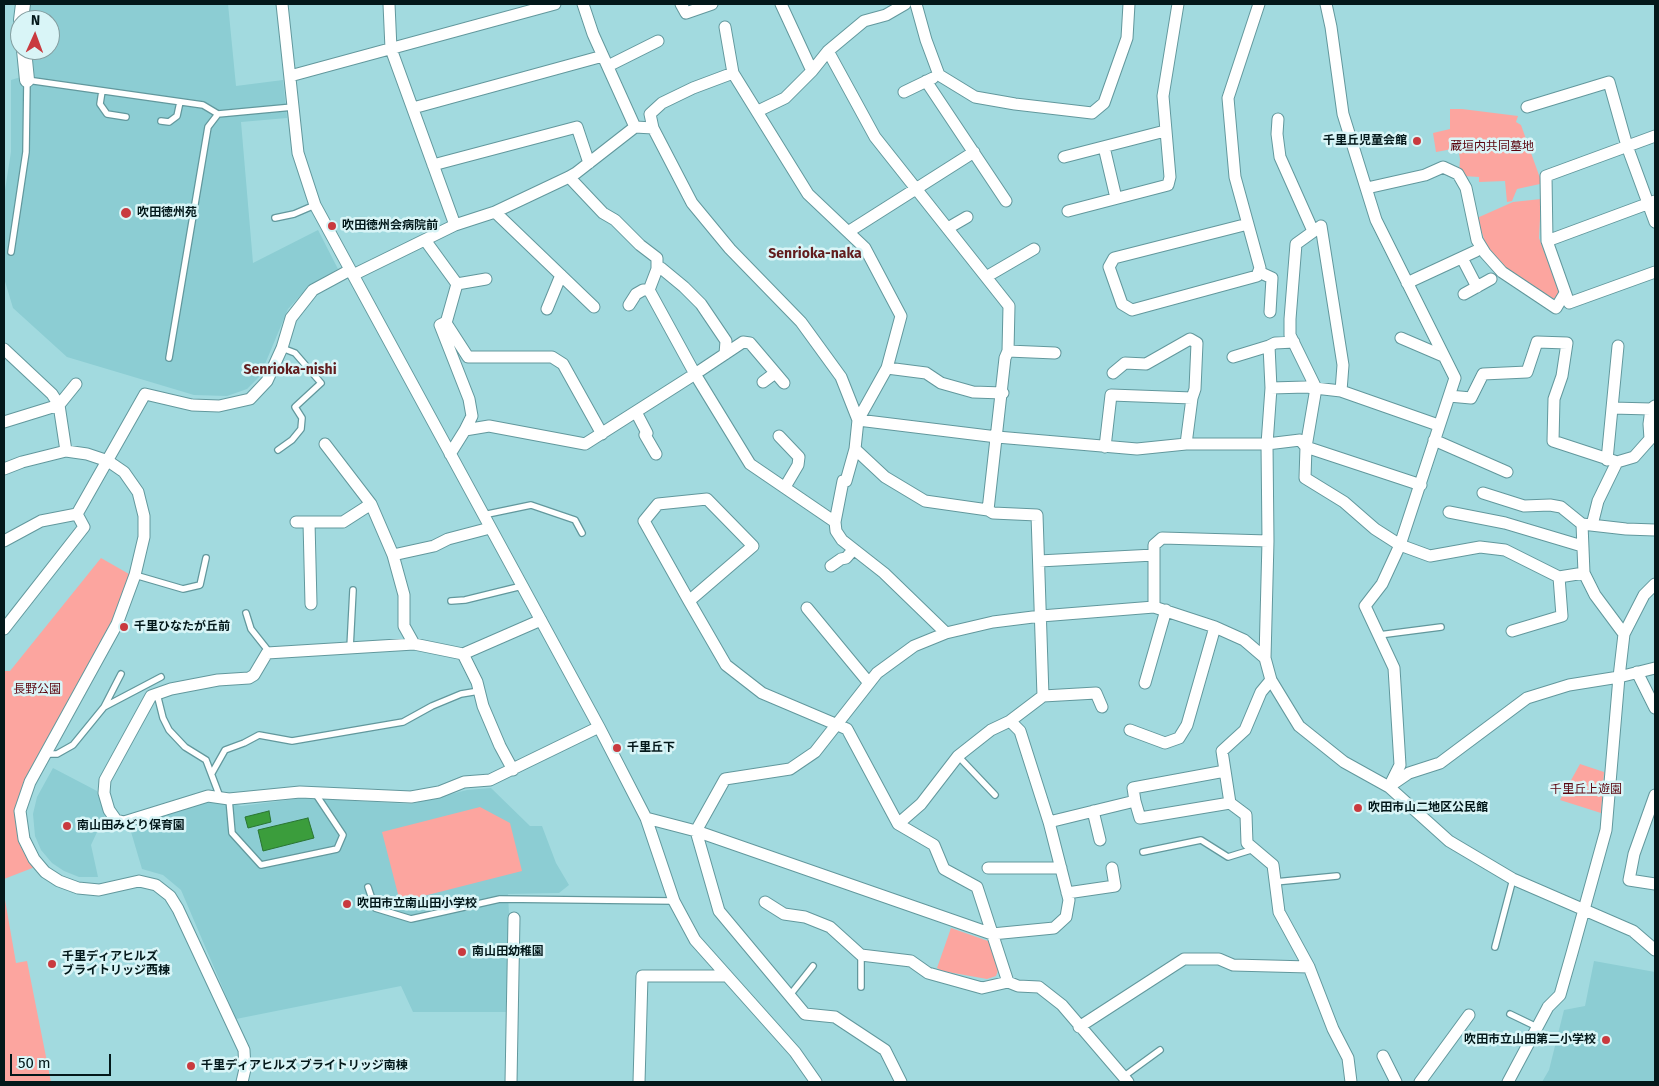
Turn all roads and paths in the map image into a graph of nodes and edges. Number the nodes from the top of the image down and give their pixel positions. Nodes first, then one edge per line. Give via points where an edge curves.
1 (282, 4) edge
2 (389, 4) edge
3 (555, 4) edge
4 (583, 4) edge
5 (681, 4) edge
6 (712, 4) edge
7 (781, 4) edge
8 (906, 4) edge
9 (916, 4) edge
10 (1129, 4) edge
11 (1178, 4) edge
12 (1259, 4) edge
13 (1326, 4) edge
14 (725, 27) dead end
15 (1160, 32) dead end
16 (1173, 34) junction
17 (658, 41) dead end
18 (391, 49) junction
19 (828, 51) junction
20 (25, 60) edge
21 (606, 61) junction
22 (812, 71) junction
23 (733, 73) junction
24 (939, 75) junction
25 (290, 76) junction
26 (26, 80) junction
27 (926, 81) junction
28 (102, 90) junction
29 (904, 92) dead end
30 (180, 102) junction
31 (293, 107) junction
32 (1527, 107) dead end
33 (413, 108) junction
34 (758, 111) junction
35 (218, 114) junction
36 (126, 117) dead end
37 (1278, 119) dead end
38 (161, 122) dead end
39 (635, 127) junction
40 (653, 128) junction
41 (1165, 131) junction
42 (1655, 136) edge
43 (1627, 146) junction
44 (1104, 147) junction
45 (974, 152) junction
46 (1064, 157) dead end
47 (589, 163) junction
48 (433, 165) junction
49 (569, 177) junction
50 (916, 188) junction
51 (1367, 188) junction
52 (1116, 198) junction
53 (1006, 201) dead end
54 (1652, 202) edge
55 (315, 205) junction
56 (1068, 210) dead end
57 (495, 212) junction
58 (967, 217) dead end
59 (275, 218) dead end
60 (1655, 222) edge
61 (1248, 224) junction
62 (455, 226) junction
63 (948, 228) junction
64 (1313, 231) junction
65 (848, 232) junction
66 (425, 240) junction
67 (1547, 241) junction
68 (1034, 249) dead end
69 (1476, 251) dead end
70 (11, 252) dead end
71 (1462, 258) junction
72 (657, 269) junction
73 (351, 272) junction
74 (1259, 272) junction
75 (1655, 272) edge
76 (561, 275) junction
77 (986, 277) junction
78 (486, 279) dead end
79 (1491, 280) dead end
80 (1407, 283) junction
81 (456, 284) junction
82 (1477, 287) junction
83 (649, 290) junction
84 (1565, 293) junction
85 (1464, 294) dead end
86 (629, 305) dead end
87 (587, 306) dead end
88 (547, 309) dead end
89 (1270, 312) dead end
90 (446, 323) junction
91 (1401, 338) dead end
92 (1294, 342) junction
93 (1270, 346) junction
94 (1618, 346) dead end
95 (282, 348) junction
96 (1008, 351) junction
97 (1055, 353) dead end
98 (6, 354) edge
99 (725, 354) junction
100 (1443, 356) junction
101 (1233, 357) dead end
102 (169, 358) dead end
103 (887, 368) junction
104 (775, 373) junction
105 (1113, 373) dead end
106 (695, 374) junction
107 (763, 382) dead end
108 (784, 383) dead end
109 (76, 384) dead end
110 (1271, 388) junction
111 (1316, 388) junction
112 (1341, 391) junction
113 (1003, 393) junction
114 (1450, 396) junction
115 (1192, 398) junction
116 (59, 405) junction
117 (1612, 408) junction
118 (1653, 408) edge
119 (636, 412) junction
120 (858, 420) junction
121 (4, 422) edge
122 (1438, 425) junction
123 (465, 430) junction
124 (602, 434) junction
125 (779, 436) dead end
126 (997, 438) junction
127 (1434, 440) junction
128 (325, 444) dead end
129 (1186, 444) junction
130 (1267, 444) junction
131 (1105, 447) junction
132 (1306, 447) junction
133 (855, 449) junction
134 (278, 450) dead end
135 (66, 451) junction
136 (450, 454) junction
137 (656, 454) dead end
138 (108, 461) junction
139 (1612, 461) junction
140 (4, 469) edge
141 (1507, 472) dead end
142 (1420, 484) junction
143 (785, 487) junction
144 (1483, 492) dead end
145 (371, 504) junction
146 (988, 510) junction
147 (1449, 512) dead end
148 (77, 514) junction
149 (483, 515) junction
150 (296, 522) dead end
151 (309, 522) junction
152 (835, 522) junction
153 (1587, 524) junction
154 (490, 528) junction
155 (1655, 530) edge
156 (582, 533) dead end
157 (4, 541) edge
158 (1268, 541) junction
159 (1400, 545) junction
160 (1582, 546) junction
161 (854, 550) junction
162 (393, 555) junction
163 (1154, 555) junction
164 (206, 558) dead end
165 (1039, 561) junction
166 (831, 566) dead end
167 (1584, 573) junction
168 (135, 575) junction
169 (1559, 577) junction
170 (1655, 584) edge
171 (522, 586) junction
172 (353, 590) dead end
173 (688, 601) junction
174 (451, 602) dead end
175 (310, 604) dead end
176 (1154, 607) junction
177 (807, 608) dead end
178 (1166, 610) junction
179 (246, 613) dead end
180 (1041, 616) junction
181 (542, 620) junction
182 (1441, 626) dead end
183 (1215, 627) junction
184 (4, 629) edge
185 (1512, 631) dead end
186 (946, 632) junction
187 (1624, 634) junction
188 (1379, 635) junction
189 (414, 644) junction
190 (350, 648) junction
191 (270, 653) junction
192 (463, 654) junction
193 (1265, 658) junction
194 (1655, 668) edge
195 (1638, 672) junction
196 (121, 674) dead end
197 (161, 677) dead end
198 (1619, 677) junction
199 (1271, 680) junction
200 (869, 683) junction
201 (1145, 683) dead end
202 (479, 690) junction
203 (157, 694) junction
204 (1043, 696) junction
205 (104, 707) junction
206 (1102, 707) dead end
207 (1655, 708) edge
208 (1010, 721) junction
209 (837, 726) junction
210 (599, 727) junction
211 (1130, 730) dead end
212 (46, 754) junction
213 (958, 756) junction
214 (513, 770) junction
215 (1225, 771) junction
216 (212, 773) junction
217 (1389, 787) junction
218 (316, 793) junction
219 (995, 795) dead end
220 (1655, 795) edge
221 (224, 798) junction
222 (1134, 802) junction
223 (1230, 803) junction
224 (1093, 811) junction
225 (646, 818) junction
226 (1049, 822) junction
227 (898, 824) junction
228 (696, 831) junction
229 (1100, 840) dead end
230 (1254, 849) junction
231 (1143, 852) dead end
232 (988, 868) dead end
233 (1061, 868) junction
234 (1112, 868) dead end
235 (1337, 876) dead end
236 (1513, 880) junction
237 (1275, 882) junction
238 (1655, 884) edge
239 (368, 887) dead end
240 (1067, 893) junction
241 (674, 900) junction
242 (765, 902) dead end
243 (1584, 909) junction
244 (514, 918) dead end
245 (992, 934) junction
246 (1495, 947) dead end
247 (1655, 950) edge
248 (861, 955) junction
249 (812, 966) dead end
250 (1309, 967) junction
251 (727, 976) junction
252 (1008, 982) junction
253 (861, 987) dead end
254 (790, 995) junction
255 (1510, 1014) dead end
256 (1469, 1016) dead end
257 (1079, 1027) junction
258 (1537, 1027) junction
259 (1160, 1050) dead end
260 (1383, 1056) dead end
261 (1126, 1080) edge
262 (242, 1082) edge
263 (511, 1082) edge
264 (639, 1082) edge
265 (816, 1082) edge
266 (901, 1082) edge
267 (1351, 1082) edge
268 (1396, 1082) edge
269 (1420, 1082) edge
270 (1508, 1082) edge

1 - 25 street
2 - 18 street
3 - 18 street
4 - 21 street
5 - 6 street via 686,13
7 - 22 street
8 - 19 street via 886,15 864,21
9 - 24 street
10 - 24 street via 1127,38 1104,103 1092,113 975,97
11 - 16 street
12 - 61 street via 1228,98 1235,177
13 - 51 street via 1343,114
14 - 23 street
15 - 16 street
16 - 41 street via 1163,96
17 - 21 street
18 - 25 street
18 - 33 street
19 - 22 street
19 - 50 street via 875,137
20 - 26 street
21 - 33 street
21 - 39 street
22 - 34 street via 785,98
23 - 34 street
23 - 40 street via 662,103 650,114
24 - 27 street
25 - 31 street
26 - 28 lane
26 - 70 lane via 26,152
27 - 29 street
27 - 45 street
28 - 30 lane
28 - 36 lane via 100,104 107,114
30 - 35 lane via 203,105
30 - 38 lane via 177,116 169,122
31 - 35 lane
31 - 55 street via 298,153
32 - 43 street via 1609,82
33 - 48 street
34 - 65 street via 808,194
35 - 102 lane via 208,127
37 - 64 street via 1280,157
39 - 40 street
39 - 47 street
40 - 120 street via 692,203 730,249 802,322 841,377
41 - 44 street
41 - 52 street via 1168,185
42 - 43 street
43 - 54 street
43 - 67 street via 1546,176
44 - 46 street
44 - 52 street
45 - 50 street
45 - 53 street
47 - 48 street via 577,127
47 - 49 street
48 - 62 street
49 - 57 street
49 - 72 street via 656,258
50 - 63 street
50 - 65 street
51 - 80 street via 1376,220
51 - 84 street via 1425,175 1443,167 1458,174 1466,188 1476,240 1502,272 1556,308
52 - 56 street
54 - 60 street
54 - 67 street
55 - 59 lane
55 - 73 street
57 - 62 street
57 - 76 street
58 - 63 street
61 - 74 street
61 - 74 street via 1114,258 1109,267 1122,304 1132,310 1257,276
62 - 66 street
63 - 77 street
64 - 92 street via 1296,244 1290,335
64 - 112 street via 1321,226 1343,365
65 - 103 street via 865,248 901,316
66 - 73 street
66 - 81 street
67 - 84 street
68 - 77 street
69 - 71 street
71 - 80 street
71 - 82 street
72 - 83 street
72 - 99 street via 662,268 701,304 726,341
73 - 95 street via 313,290 291,318
73 - 136 street
74 - 89 street via 1272,278
75 - 84 street via 1569,303
76 - 87 street
76 - 88 street
77 - 96 street via 1009,306
78 - 81 street
79 - 82 street
80 - 100 street
81 - 90 street
82 - 85 street
83 - 86 street via 636,294
83 - 106 street
90 - 123 street via 440,324 470,399 472,416
90 - 124 street via 468,357 552,357 563,364
91 - 100 street
92 - 93 street
92 - 111 street
93 - 101 street
93 - 110 street
94 - 117 street
95 - 134 lane via 295,353 321,383 295,408 302,418 301,429
95 - 138 street via 267,381 250,399 219,406 192,405 145,394
96 - 97 street
96 - 113 street
98 - 116 street via 52,394
99 - 104 street via 753,338
99 - 106 street
100 - 114 street via 1455,378
103 - 113 street via 926,373 940,383 973,392
103 - 120 street
104 - 107 street
104 - 108 street
105 - 115 street via 1123,358 1146,364 1190,339 1197,343
106 - 119 street
106 - 143 street via 750,464
109 - 116 street
110 - 111 street
110 - 130 street
111 - 112 street
111 - 132 street
112 - 122 street
113 - 126 street
114 - 122 street
114 - 139 street via 1471,398 1483,374 1527,372 1538,342 1567,343 1562,376 1554,399 1553,441
115 - 129 street
115 - 131 street via 1112,395
116 - 121 street
116 - 135 street
117 - 118 street
117 - 139 street
118 - 139 street via 1650,439 1634,457
119 - 124 street
119 - 137 street
120 - 126 street
120 - 133 street
122 - 127 street
123 - 124 street via 489,426 585,444
123 - 136 street
125 - 143 street via 799,457
126 - 131 street
126 - 146 street
127 - 141 street
127 - 142 street
128 - 145 street
129 - 130 street
129 - 131 street via 1137,449
130 - 132 street via 1300,440
130 - 158 street
132 - 142 street
132 - 159 street via 1305,478 1344,502 1375,529
133 - 146 street via 885,477 925,501
133 - 152 street via 846,481 842,481
135 - 138 street
135 - 140 street
136 - 149 street
138 - 148 street
138 - 168 street via 124,472 138,492 144,516 144,537
139 - 153 street
142 - 159 street
143 - 152 street
144 - 153 street via 1524,506 1561,508
145 - 151 street via 343,522
145 - 162 street
146 - 165 street via 1037,515
147 - 160 street via 1505,523
148 - 157 street via 41,521
148 - 184 street via 84,528
149 - 154 street
149 - 156 lane via 531,505 575,520
150 - 151 street
151 - 175 street via 304,581
152 - 161 street via 842,540
153 - 155 street
153 - 160 street
154 - 162 street
154 - 171 street
158 - 163 street via 1162,538 1154,544
158 - 193 street
159 - 169 street via 1430,556 1480,547 1505,550
159 - 188 street via 1382,584 1365,606
160 - 167 street
161 - 166 street
161 - 186 street via 884,573
162 - 189 street via 404,595 404,626
163 - 165 street
163 - 176 street
164 - 168 lane via 200,585 183,589
165 - 180 street
167 - 169 street
167 - 187 street
168 - 212 street via 117,624
169 - 185 street via 1562,616
170 - 187 street via 1644,595
171 - 174 lane
171 - 181 street
172 - 190 lane
173 - 173 street via 644,521 658,504 707,499 753,546
173 - 209 street via 726,665 762,692
176 - 178 street
176 - 180 street
177 - 200 street
178 - 183 street
178 - 201 street
179 - 191 lane via 251,629
180 - 186 street
180 - 204 street
181 - 192 street
181 - 210 street
182 - 188 lane
183 - 193 street via 1244,640
183 - 211 street via 1188,725 1179,738 1164,743
186 - 200 street via 914,646 876,674
187 - 198 street
188 - 217 street via 1394,668 1400,765
189 - 190 street
189 - 192 street
190 - 191 street
191 - 203 street via 254,675 248,678 218,680
192 - 202 street
193 - 199 street
194 - 195 street
195 - 198 street
195 - 207 street
196 - 205 lane
197 - 205 lane
198 - 217 street via 1569,685 1527,698 1440,763 1409,773
198 - 243 street via 1606,830
199 - 215 street via 1261,692 1245,730 1222,751
199 - 217 street via 1299,726 1344,762
200 - 209 street
202 - 214 street via 483,706
202 - 216 lane via 432,706 402,722 292,741 259,735 225,750
203 - 216 lane via 169,730 185,747 206,760
203 - 221 street via 151,696 105,780 104,793 109,810 116,820 124,822 208,796
204 - 206 street via 1096,693
204 - 208 street
205 - 212 lane via 73,744 57,754
208 - 213 street via 991,730
208 - 226 street via 1020,731
209 - 227 street via 847,729
209 - 228 street via 815,752 790,769 725,779
210 - 214 street
210 - 225 street
212 - 262 street via 30,782 20,811 24,839 34,859 45,872 78,888 99,890 139,881 156,885 170,896 244,1050
213 - 219 lane
213 - 227 street via 921,804
214 - 218 street via 490,780 464,782 439,792 411,797
215 - 222 street via 1133,788
215 - 223 street
216 - 221 lane
217 - 236 street via 1449,841
218 - 221 street
218 - 221 lane via 343,834 337,849 261,865 232,833
220 - 238 street via 1634,854 1629,880
222 - 223 street via 1140,818
222 - 224 street
223 - 230 street via 1246,815 1247,843
224 - 226 street
224 - 229 street
225 - 228 street
225 - 241 street
226 - 233 street
227 - 245 street via 934,845 944,869 977,887
228 - 245 street
228 - 254 street via 719,911
230 - 231 lane via 1228,857 1201,840
230 - 237 street via 1273,865
232 - 233 street
233 - 240 street
234 - 240 street via 1115,886
235 - 237 lane
236 - 243 street
236 - 246 lane
237 - 250 street via 1278,912
239 - 241 lane via 375,908 411,919 500,898
240 - 245 street via 1066,917 1054,928
241 - 251 street via 695,940
242 - 248 street via 784,914 805,917 830,927
243 - 247 street via 1633,931
243 - 258 street via 1560,995 1548,1007
244 - 263 street
245 - 252 street
248 - 252 street via 911,961 928,973 982,988
248 - 253 lane
249 - 254 lane
250 - 257 street via 1233,965 1219,959 1184,959
250 - 267 street via 1348,1058
251 - 264 street via 642,976
251 - 265 street via 795,1052
252 - 257 street via 1039,987 1062,1005
254 - 266 street via 806,1014 835,1018 885,1050
255 - 258 lane
256 - 269 street
257 - 261 street
258 - 270 street
259 - 261 lane
260 - 268 street

